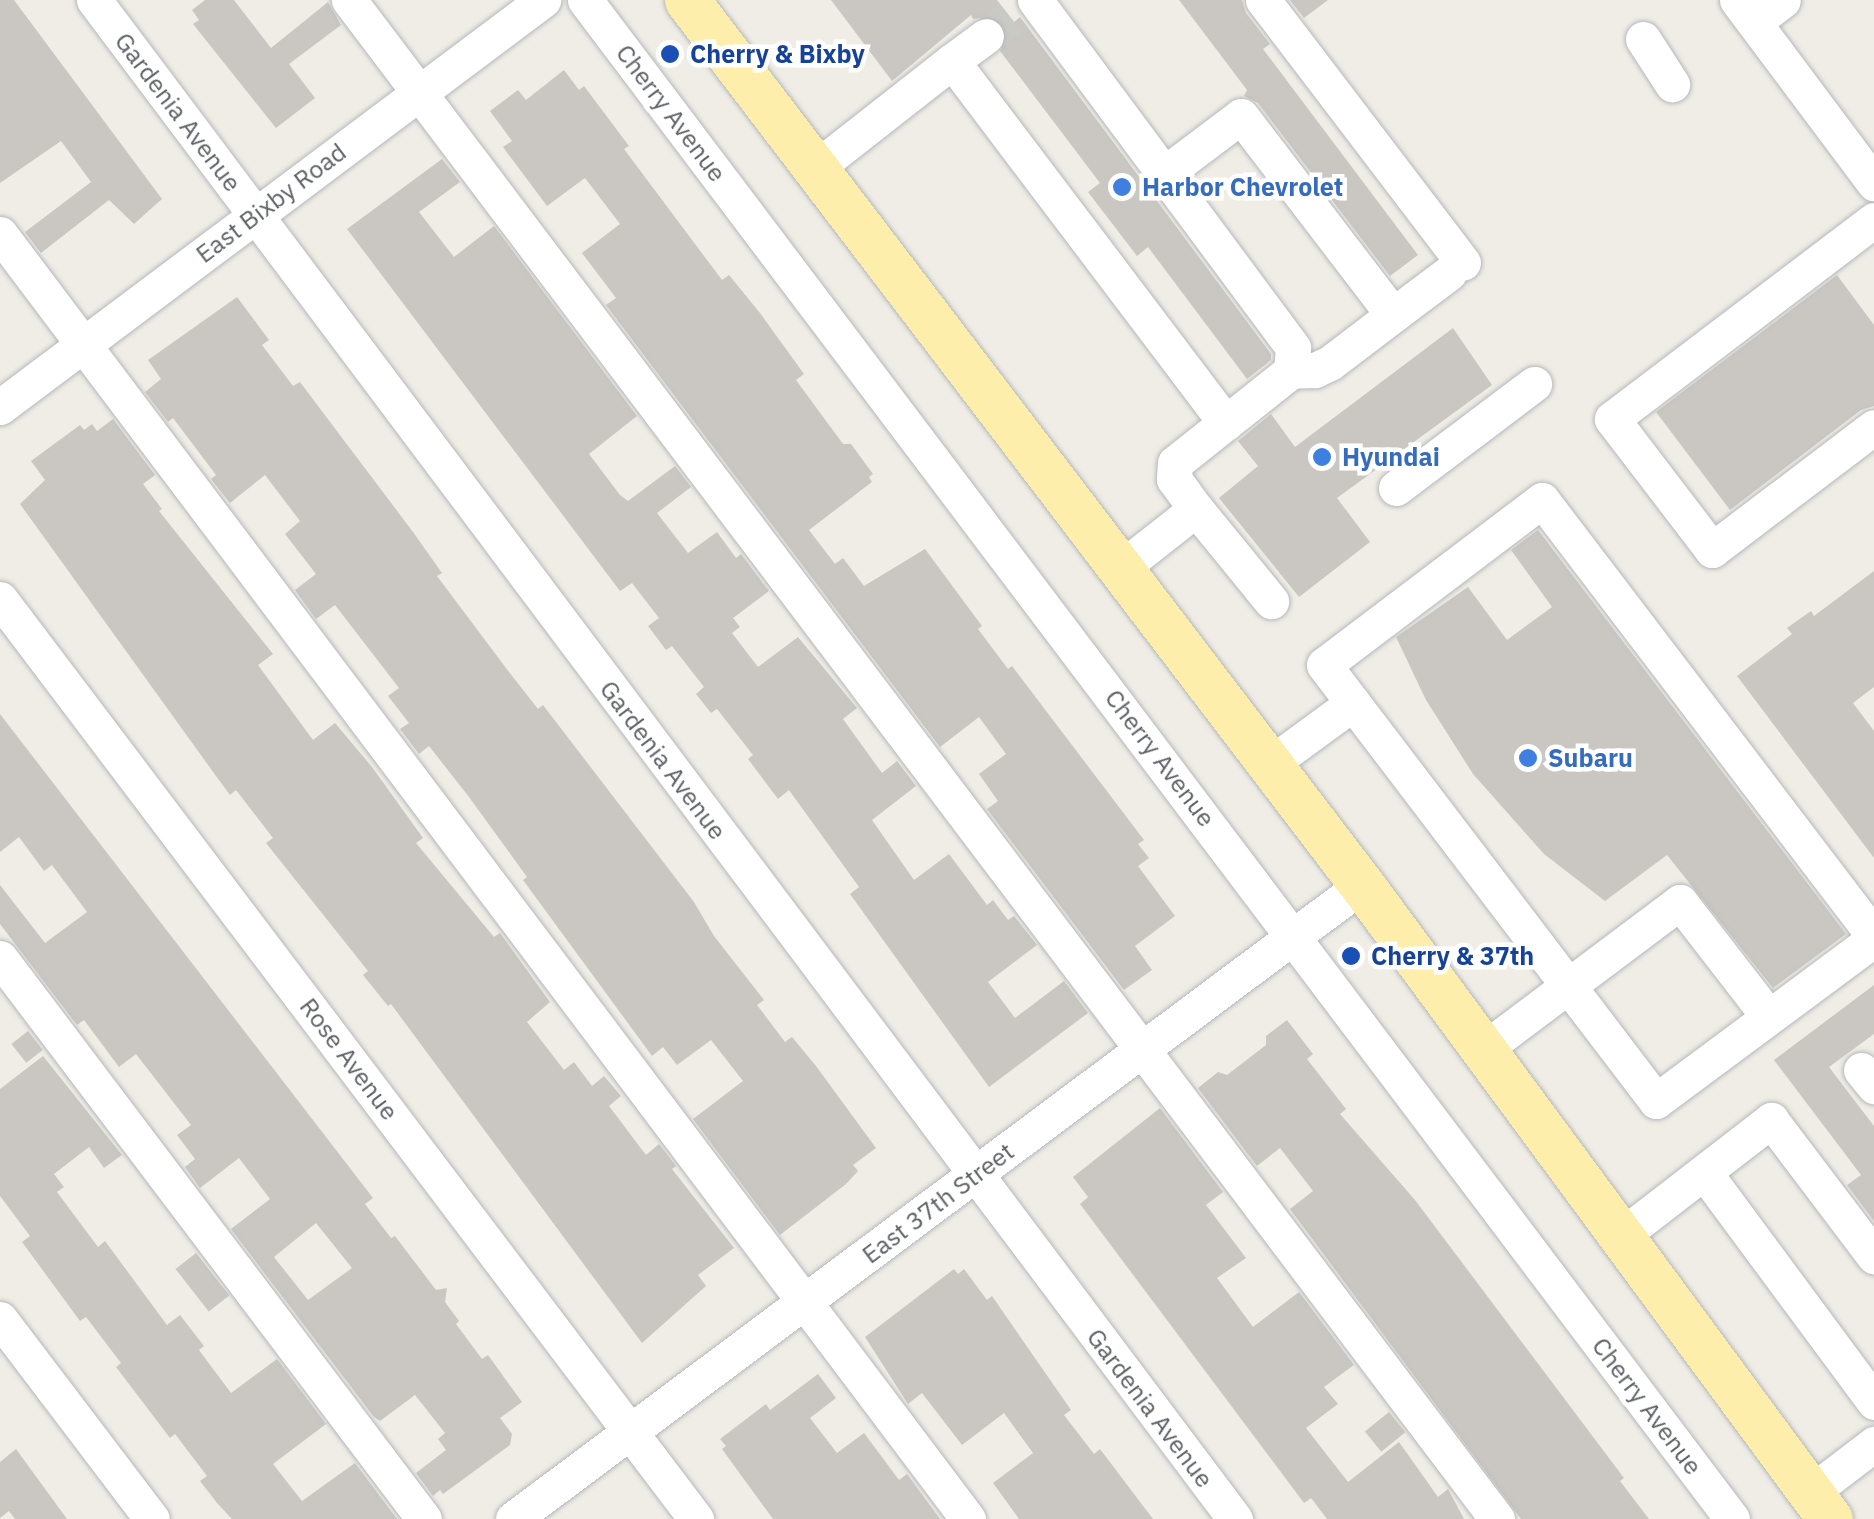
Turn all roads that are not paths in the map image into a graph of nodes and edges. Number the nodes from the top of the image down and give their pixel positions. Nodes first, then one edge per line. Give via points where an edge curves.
1 (94, 0) edge
2 (349, 0) edge
3 (543, 0) edge
4 (585, 0) edge
5 (687, 0) edge
6 (1263, 0) edge
7 (1783, 0) edge
8 (1746, 11) edge
9 (1016, 13) edge
10 (1642, 40) dead end
11 (952, 62) junction
12 (1672, 84) dead end
13 (418, 93) junction
14 (817, 167) junction
15 (1164, 174) junction
16 (1874, 184) edge
17 (255, 214) junction
18 (1874, 220) edge
19 (0, 234) edge
20 (1393, 315) junction
21 (84, 344) junction
22 (1291, 371) junction
23 (1534, 384) dead end
24 (0, 407) edge
25 (1226, 422) junction
26 (1874, 428) edge
27 (1396, 488) dead end
28 (1196, 509) junction
29 (1122, 568) junction
30 (0, 599) edge
31 (1271, 601) dead end
32 (1353, 703) junction
33 (1270, 764) junction
34 (1362, 885) junction
35 (1295, 936) junction
36 (1874, 937) edge
37 (0, 958) edge
38 (1569, 987) junction
39 (1768, 1017) junction
40 (1484, 1050) junction
41 (1140, 1051) junction
42 (1704, 1172) junction
43 (975, 1176) junction
44 (1621, 1236) junction
45 (1874, 1256) edge
46 (804, 1301) junction
47 (0, 1319) edge
48 (1874, 1402) edge
49 (630, 1430) junction
50 (1874, 1444) edge
51 (1820, 1506) edge
52 (152, 1519) edge
53 (424, 1519) edge
54 (513, 1519) edge
55 (696, 1519) edge
56 (968, 1519) edge
57 (1235, 1519) edge
58 (1497, 1519) edge
59 (1732, 1519) edge

1 - 17 street, Gardenia Avenue
2 - 13 street
3 - 13 street, East Bixby Road
4 - 35 street, Cherry Avenue
5 - 14 main road
6 - 20 street via 1456,268
7 - 8 street
8 - 16 street
9 - 11 street
9 - 15 street
10 - 12 street
11 - 14 street
11 - 25 street
13 - 17 street, East Bixby Road
13 - 41 street
14 - 29 main road
15 - 20 street via 1241,116
15 - 22 street via 1293,348
17 - 21 street, East Bixby Road
17 - 43 street, Gardenia Avenue
18 - 26 street via 1612,419 1712,550
19 - 21 street
20 - 22 street via 1330,362
21 - 24 street, East Bixby Road
21 - 46 street
22 - 25 street
23 - 27 street
25 - 28 street via 1175,463 1174,479
28 - 29 street
28 - 31 street
29 - 33 main road
30 - 49 street, Rose Avenue
32 - 33 street
32 - 36 street via 1324,665 1542,500
32 - 38 street
33 - 34 main road
34 - 35 street, East 37th Street
34 - 40 main road
35 - 41 street, East 37th Street
35 - 59 street, Cherry Avenue
36 - 39 street
37 - 53 street
38 - 39 street via 1656,1101
38 - 39 street via 1680,902
38 - 40 street
40 - 44 main road
41 - 43 street, East 37th Street
41 - 58 street
42 - 44 street
42 - 45 street via 1771,1120
42 - 48 street
43 - 46 street, East 37th Street
43 - 57 street, Gardenia Avenue
44 - 51 main road
46 - 49 street, East 37th Street
46 - 56 street
47 - 52 street
49 - 54 street, East 37th Street
49 - 55 street, Rose Avenue
50 - 51 street

